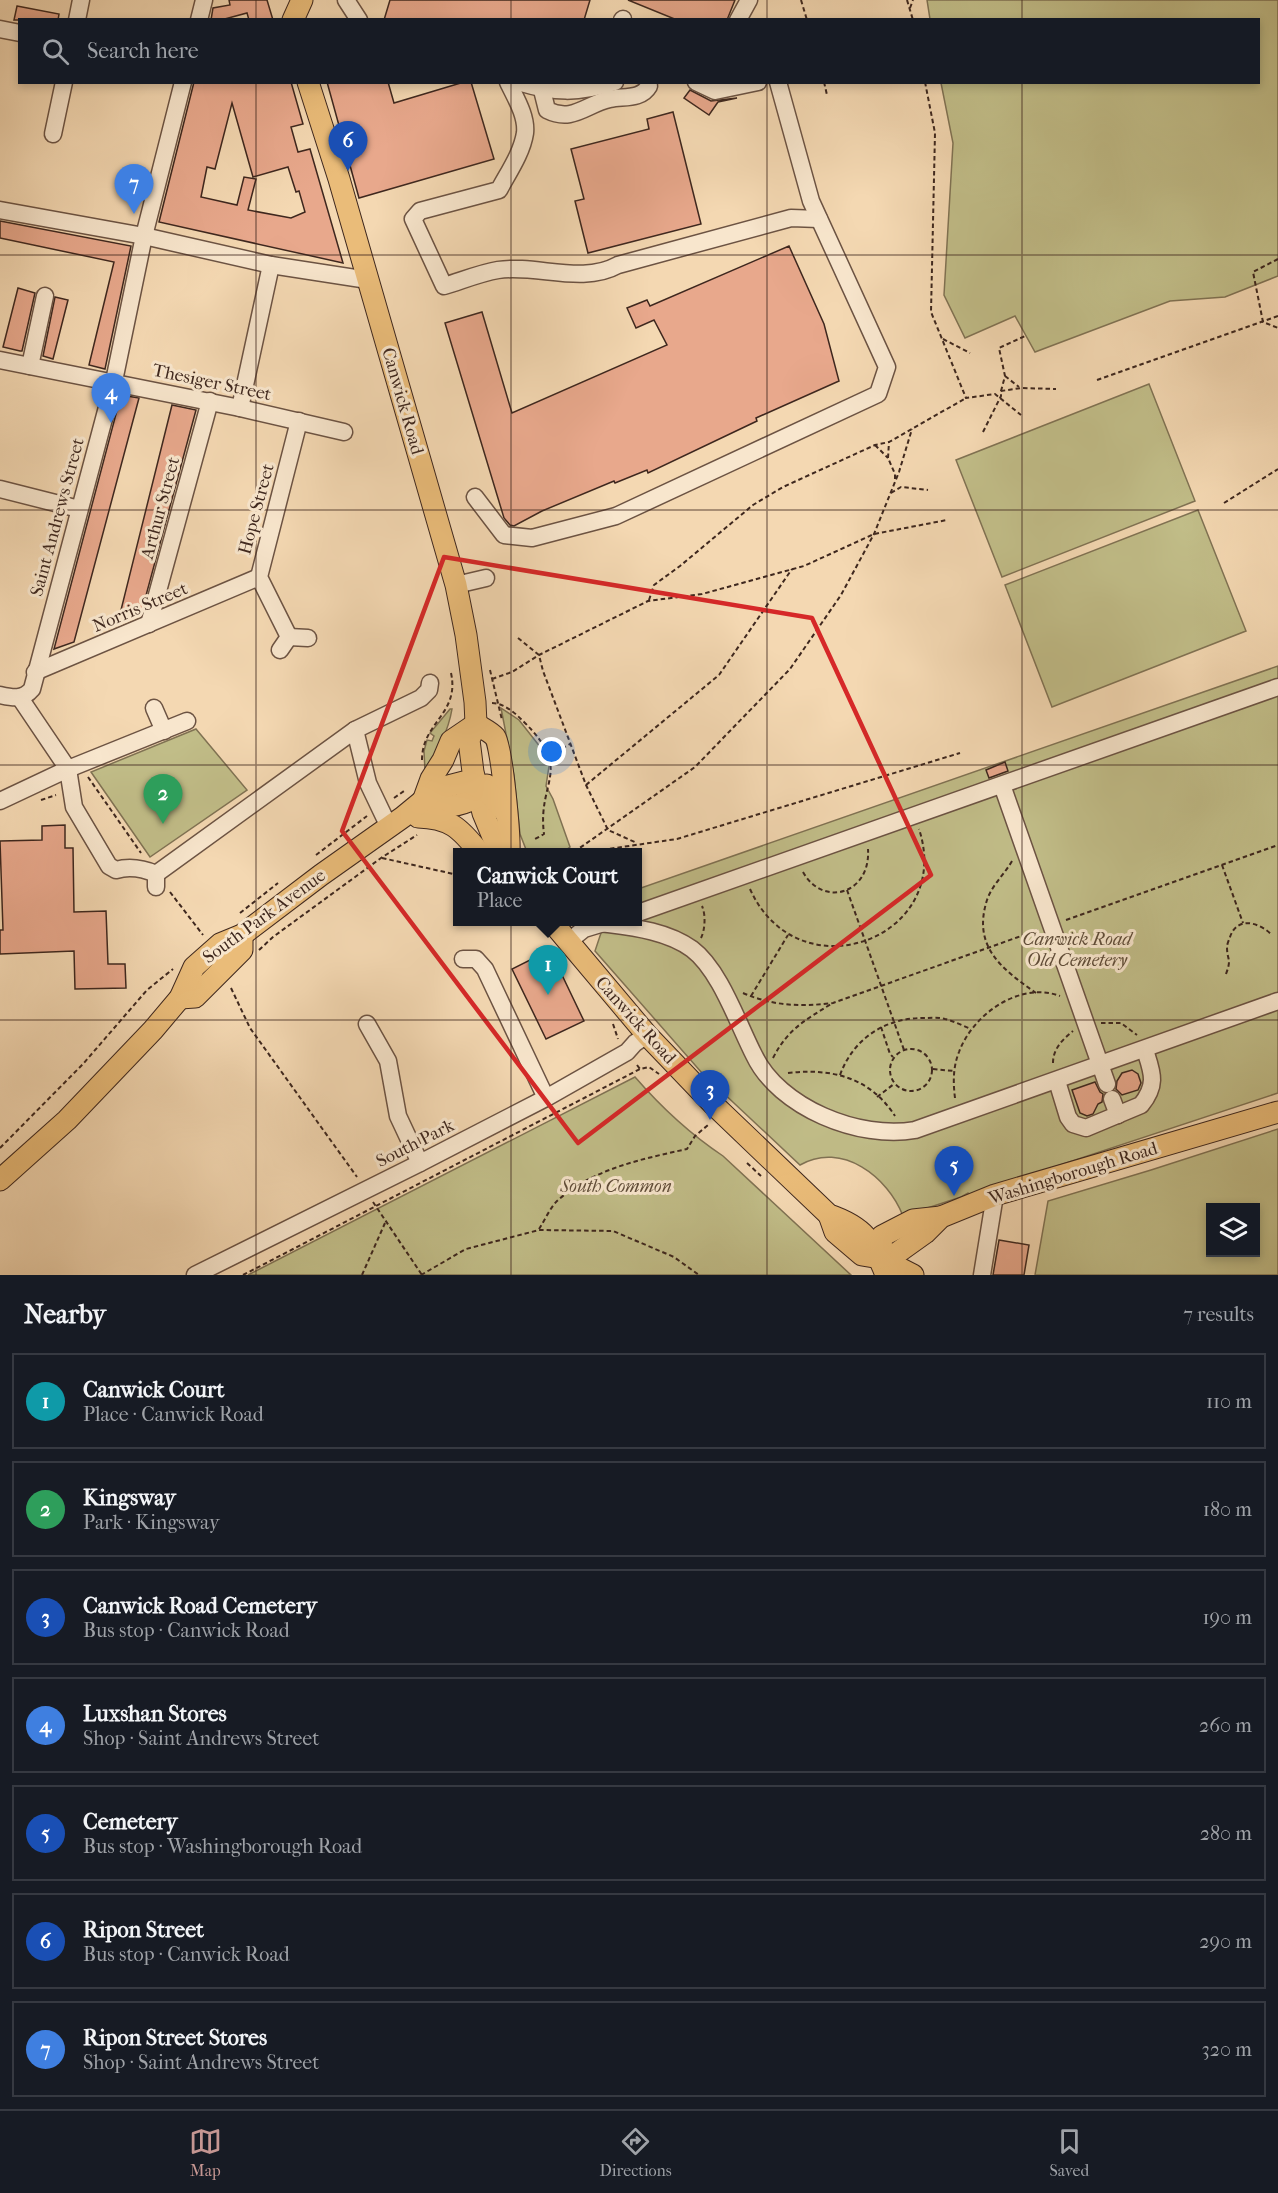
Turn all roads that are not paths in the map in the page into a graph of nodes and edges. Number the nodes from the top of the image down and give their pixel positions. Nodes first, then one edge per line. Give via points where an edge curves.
1 (81, 0) edge
2 (204, 0) edge
3 (282, 0) edge
4 (302, 0) edge
5 (346, 0) edge
6 (748, 0) edge
7 (77, 18) edge
8 (200, 18) edge
9 (287, 18) edge
10 (294, 18) edge
11 (358, 18) edge
12 (739, 18) edge
13 (0, 29) edge
14 (18, 33) edge
15 (64, 84) edge
16 (182, 84) edge
17 (309, 84) edge
18 (509, 84) edge
19 (524, 84) edge
20 (609, 84) edge
21 (648, 84) edge
22 (700, 84) edge
23 (748, 84) edge
24 (779, 84) edge
25 (542, 90) junction
26 (53, 134) dead end
27 (0, 210) edge
28 (819, 219) junction
29 (144, 236) junction
30 (271, 266) junction
31 (368, 280) junction
32 (45, 296) dead end
33 (0, 360) edge
34 (30, 366) junction
35 (114, 381) junction
36 (210, 401) junction
37 (240, 408) junction
38 (299, 421) junction
39 (344, 432) dead end
40 (0, 489) edge
41 (475, 497) dead end
42 (79, 509) junction
43 (259, 577) junction
44 (486, 578) dead end
45 (456, 585) junction
46 (149, 624) junction
47 (308, 638) dead end
48 (35, 672) junction
49 (430, 683) dead end
50 (1278, 687) edge
51 (0, 695) edge
52 (20, 698) junction
53 (154, 708) dead end
54 (187, 721) dead end
55 (476, 724) junction
56 (164, 730) junction
57 (355, 730) junction
58 (68, 769) junction
59 (1002, 785) junction
60 (480, 790) junction
61 (415, 796) junction
62 (0, 801) edge
63 (505, 812) junction
64 (396, 822) junction
65 (475, 848) edge
66 (499, 848) edge
67 (509, 848) edge
68 (644, 911) edge
69 (556, 926) edge
70 (592, 926) edge
71 (622, 926) edge
72 (651, 932) junction
73 (568, 942) junction
74 (463, 959) dead end
75 (1278, 1000) edge
76 (368, 1024) dead end
77 (647, 1035) junction
78 (1145, 1050) junction
79 (1100, 1065) junction
80 (1057, 1081) junction
81 (546, 1098) junction
82 (1112, 1099) junction
83 (1278, 1112) edge
84 (420, 1163) junction
85 (0, 1180) edge
86 (996, 1195) junction
87 (883, 1267) edge
88 (195, 1275) edge
89 (913, 1275) edge
90 (982, 1275) edge

1 - 7 street
2 - 8 street
3 - 9 main road
4 - 10 main road
5 - 11 street
6 - 12 street
13 - 14 street
15 - 26 street
16 - 29 street, Saint Andrews Street
17 - 31 main road, Canwick Road
18 - 28 street via 525,132 499,190 420,211 413,219 444,286 498,270 534,269 558,274 608,270 791,218
19 - 25 street
20 - 25 street via 577,91
21 - 25 street via 646,92 609,99 578,113 557,115 547,110
22 - 23 street via 715,91
24 - 28 street
27 - 29 street
28 - 41 street via 887,367 878,394 616,516 532,538 504,535
29 - 30 street
29 - 35 street, Saint Andrews Street
30 - 31 street
30 - 37 street
31 - 45 main road, Canwick Road
32 - 34 street
33 - 34 street, Thesiger Street
34 - 35 street, Thesiger Street
35 - 36 street, Thesiger Street
35 - 42 street, Saint Andrews Street
36 - 37 street, Thesiger Street
36 - 46 street, Arthur Street
37 - 38 street, Thesiger Street
38 - 39 street, Thesiger Street
38 - 43 street, Hope Street
40 - 42 street
42 - 48 street, Saint Andrews Street
43 - 46 street, Norris Street
43 - 47 street, Hope Street via 284,644
44 - 45 street
45 - 55 main road, Canwick Road
46 - 48 street, Norris Street
48 - 52 street, Saint Andrews Street via 32,689
49 - 57 street via 421,698
50 - 59 street
51 - 52 street
52 - 58 street
53 - 56 street
54 - 56 street
55 - 60 main road, Canwick Road via 469,740
55 - 61 main road via 451,741 431,779
55 - 63 main road, Canwick Road via 496,738 503,767
56 - 58 street
57 - 58 street via 152,876 110,866 74,807
57 - 64 street via 368,783 379,806
58 - 62 street
59 - 68 street
59 - 79 street
60 - 61 main road, South Park Avenue via 464,782
60 - 63 main road
60 - 66 main road, Canwick Road
61 - 64 main road, South Park Avenue
63 - 67 main road, Canwick Road
64 - 65 main road via 437,818 454,826
64 - 85 main road, South Park Avenue via 304,887 237,927 194,967 180,998 153,1030 67,1120
68 - 72 street
69 - 73 main road, Canwick Road
70 - 73 street
71 - 72 street
72 - 80 street via 693,950 713,975 755,1058 788,1095 817,1113 850,1126 915,1130
73 - 77 main road, Canwick Road
74 - 81 street via 476,958 484,969
75 - 78 street
76 - 84 street via 388,1061 398,1116
77 - 81 street, South Park via 627,1052
77 - 87 main road, Canwick Road via 829,1215 835,1232
78 - 79 street
78 - 82 street via 1153,1074 1152,1088 1141,1105
79 - 80 street
79 - 82 street
80 - 82 street via 1068,1117 1086,1128
81 - 84 street, South Park
83 - 86 main road, Washingborough Road
84 - 88 street, South Park
86 - 87 main road, Washingborough Road via 940,1217 914,1220 882,1236
86 - 90 street
87 - 89 main road, Canwick Road

